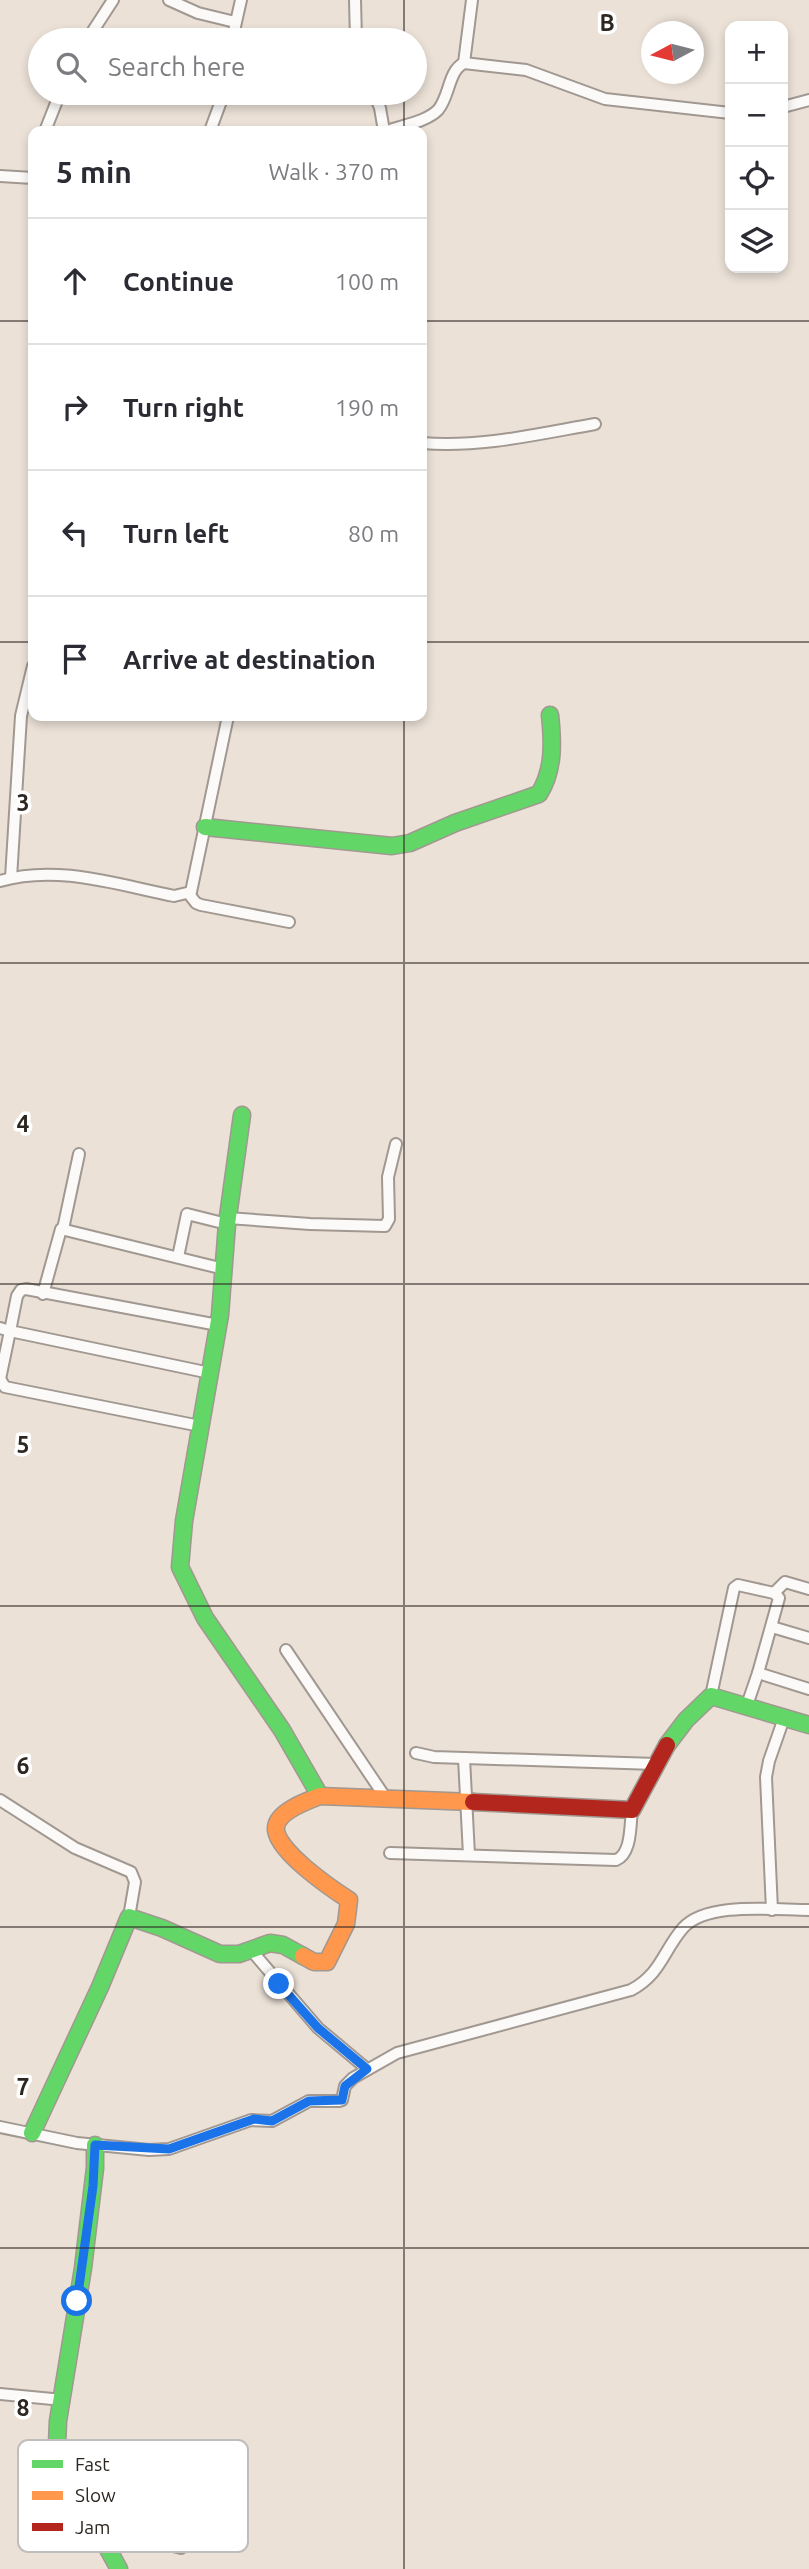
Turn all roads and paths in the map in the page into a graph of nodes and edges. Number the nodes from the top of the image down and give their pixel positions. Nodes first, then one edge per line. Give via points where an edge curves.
1 (113, 0) edge
2 (169, 0) edge
3 (241, 0) edge
4 (355, 0) edge
5 (472, 0) edge
6 (235, 22) junction
7 (95, 28) edge
8 (234, 28) edge
9 (356, 28) edge
10 (464, 63) junction
11 (809, 100) edge
12 (55, 105) edge
13 (219, 105) edge
14 (379, 105) edge
15 (788, 106) edge
16 (725, 113) edge
17 (47, 126) edge
18 (212, 126) edge
19 (385, 126) edge
20 (400, 126) edge
21 (0, 176) edge
22 (28, 178) edge
23 (595, 425) dead end
24 (427, 443) edge
25 (28, 689) edge
26 (550, 715) dead end
27 (227, 721) edge
28 (205, 827) junction
29 (6, 879) edge
30 (189, 894) junction
31 (289, 922) dead end
32 (242, 1115) dead end
33 (396, 1144) dead end
34 (79, 1154) dead end
35 (228, 1221) junction
36 (63, 1229) junction
37 (178, 1257) junction
38 (224, 1269) junction
39 (43, 1293) junction
40 (218, 1325) junction
41 (5, 1330) edge
42 (210, 1373) junction
43 (0, 1379) edge
44 (200, 1426) junction
45 (809, 1589) edge
46 (774, 1592) junction
47 (772, 1627) junction
48 (809, 1638) edge
49 (286, 1650) dead end
50 (758, 1673) junction
51 (809, 1689) edge
52 (711, 1696) junction
53 (747, 1705) junction
54 (784, 1718) junction
55 (809, 1725) edge
56 (416, 1753) dead end
57 (464, 1758) junction
58 (656, 1764) junction
59 (320, 1796) junction
60 (385, 1797) junction
61 (0, 1801) edge
62 (467, 1801) junction
63 (632, 1810) junction
64 (390, 1853) dead end
65 (469, 1855) junction
66 (772, 1910) junction
67 (809, 1910) edge
68 (129, 1917) junction
69 (251, 1950) junction
70 (367, 2069) junction
71 (0, 2127) edge
72 (32, 2133) junction
73 (95, 2145) junction
74 (0, 2394) edge
75 (63, 2400) junction
76 (57, 2440) edge
77 (110, 2552) edge
78 (119, 2569) edge

1 - 7 street
2 - 6 street
3 - 6 street
4 - 9 street
5 - 10 street
6 - 8 street
10 - 16 street via 526,70 605,99
10 - 20 street via 456,68 435,113
11 - 15 street
12 - 17 street
13 - 18 street
14 - 19 street
21 - 22 street
23 - 24 street via 486,443
25 - 29 street
26 - 28 street via 553,742 539,794 410,843 379,845
27 - 28 street
28 - 30 street
29 - 30 street via 65,874 174,896
30 - 31 street via 201,905
32 - 35 street
33 - 35 street via 388,1177 389,1219 385,1226
34 - 36 street
35 - 37 street via 187,1214
35 - 38 street
36 - 37 street
36 - 39 street
37 - 38 street
38 - 40 street
39 - 40 street
39 - 41 street via 21,1290
40 - 42 street
41 - 42 street
41 - 43 street
42 - 44 street
43 - 44 street via 5,1387
44 - 59 street via 180,1567 205,1618 282,1730
45 - 46 street via 785,1582
46 - 47 street via 779,1598
46 - 52 street via 734,1588
47 - 48 street
47 - 50 street
49 - 60 street
50 - 51 street
50 - 53 street
52 - 53 street
52 - 58 street
53 - 54 street
54 - 55 street
54 - 66 street via 766,1777
56 - 57 street
57 - 58 street
57 - 62 street
58 - 63 street
59 - 60 street
59 - 69 street via 281,1818 277,1837 307,1871 349,1900 342,1932 327,1962 321,1964 276,1943 262,1943
60 - 62 street
61 - 68 street via 75,1848 131,1872 135,1882
62 - 63 street
62 - 65 street
63 - 65 street via 621,1859
64 - 65 street
66 - 67 street
66 - 70 street via 703,1914 682,1929 663,1961 644,1983 631,1990 397,2053
68 - 69 street via 215,1953 229,1956
68 - 72 street
69 - 70 street via 318,2028
70 - 73 street via 345,2086 342,2100 309,2101 272,2121 254,2119 169,2149
71 - 72 street
72 - 73 street
73 - 75 street via 83,2269
74 - 75 street
75 - 76 street
77 - 78 street

